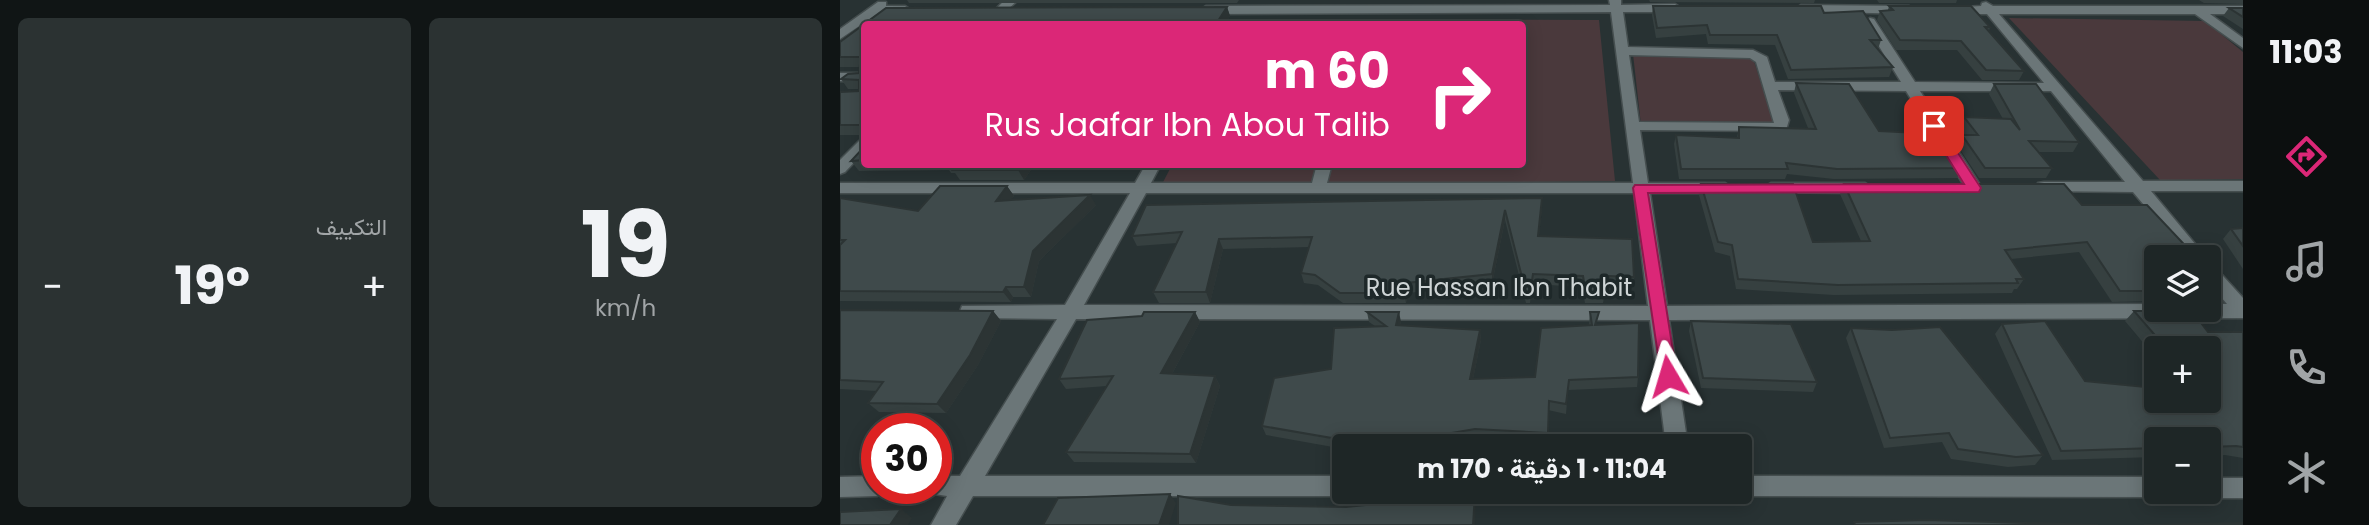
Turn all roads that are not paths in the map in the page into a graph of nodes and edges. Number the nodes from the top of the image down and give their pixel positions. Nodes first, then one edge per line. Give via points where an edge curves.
1 (887, 0) edge
2 (1012, 0) edge
3 (1615, 4) edge
4 (1245, 5) edge
5 (1985, 5) edge
6 (1684, 8) edge
7 (1794, 9) edge
8 (873, 10) junction
9 (924, 10) edge
10 (975, 10) edge
11 (1001, 10) junction
12 (1025, 10) edge
13 (1187, 10) edge
14 (1373, 10) junction
15 (1862, 10) junction
16 (2199, 10) junction
17 (2243, 10) edge
18 (989, 21) edge
19 (1236, 21) edge
20 (1369, 21) edge
21 (840, 35) edge
22 (2243, 44) edge
23 (1623, 51) junction
24 (840, 78) edge
25 (861, 78) edge
26 (1908, 85) junction
27 (1770, 86) junction
28 (2053, 88) junction
29 (1632, 126) junction
30 (861, 147) edge
31 (1152, 168) edge
32 (1324, 168) edge
33 (840, 169) edge
34 (2136, 186) junction
35 (2243, 186) edge
36 (2028, 187) edge
37 (840, 188) edge
38 (1139, 188) junction
39 (1318, 188) junction
40 (1640, 188) junction
41 (1877, 188) edge
42 (1974, 188) edge
43 (2187, 245) edge
44 (2221, 285) edge
45 (949, 311) edge
46 (1071, 311) junction
47 (2243, 311) edge
48 (1660, 312) junction
49 (1675, 434) edge
50 (840, 486) edge
51 (861, 486) edge
52 (952, 486) edge
53 (965, 486) junction
54 (1332, 486) edge
55 (1752, 486) edge
56 (2144, 488) edge
57 (2221, 488) edge
58 (2243, 488) edge
59 (943, 525) edge

1 - 8 street
2 - 11 street
3 - 6 street
3 - 14 street
3 - 23 street
4 - 13 street
4 - 14 street
4 - 19 street
5 - 15 street
5 - 16 street
5 - 28 street
7 - 15 street
8 - 9 street
8 - 21 street
10 - 11 street
11 - 12 street
11 - 18 street
14 - 20 street
15 - 26 street
16 - 17 street
16 - 22 street
23 - 27 street via 1753,54 1762,60
23 - 29 street
24 - 25 street
26 - 27 street
26 - 28 street
26 - 42 street
27 - 29 street via 1781,127
28 - 34 street
29 - 40 street
30 - 33 street
31 - 38 street
32 - 39 street
34 - 35 street
34 - 36 street
34 - 43 street
37 - 38 street
38 - 39 street
38 - 46 street
39 - 40 street
40 - 41 street
40 - 48 street
44 - 47 street
45 - 46 street, Rue Hassan Ibn Thabit
46 - 48 street, Rue Hassan Ibn Thabit
46 - 53 street
47 - 48 street, Rue Hassan Ibn Thabit
48 - 49 street
50 - 51 street
52 - 53 street
53 - 54 street
53 - 59 street
55 - 56 street
57 - 58 street

